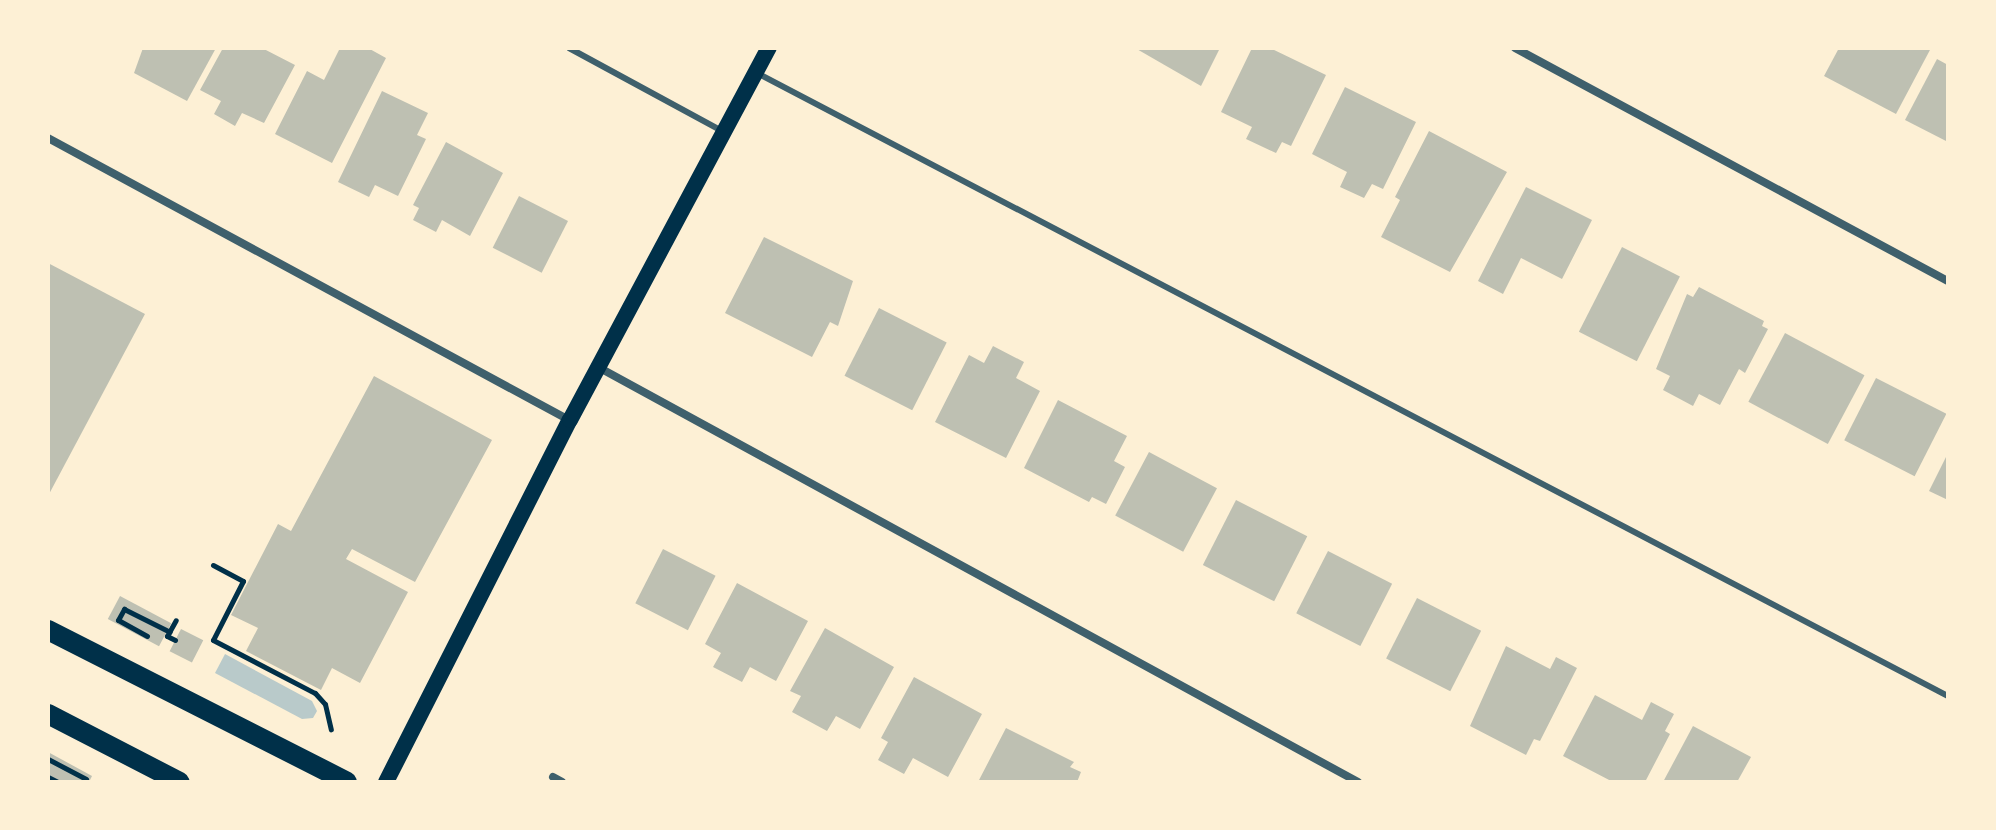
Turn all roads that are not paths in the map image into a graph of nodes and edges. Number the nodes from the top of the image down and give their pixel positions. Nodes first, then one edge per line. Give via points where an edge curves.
1 (569, 48) edge
2 (769, 48) edge
3 (1515, 48) edge
4 (756, 73) junction
5 (724, 132) junction
6 (48, 138) edge
7 (1948, 281) edge
8 (598, 367) junction
9 (570, 420) junction
10 (48, 630) edge
11 (1948, 696) edge
12 (48, 714) edge
13 (180, 782) edge
14 (347, 782) edge
15 (386, 782) edge
16 (1358, 782) edge

1 - 5 lane
2 - 4 main road
3 - 7 street
4 - 5 main road
4 - 11 lane
5 - 8 main road
6 - 9 street
8 - 9 main road
8 - 16 street
9 - 15 main road
10 - 14 main road
12 - 13 main road

